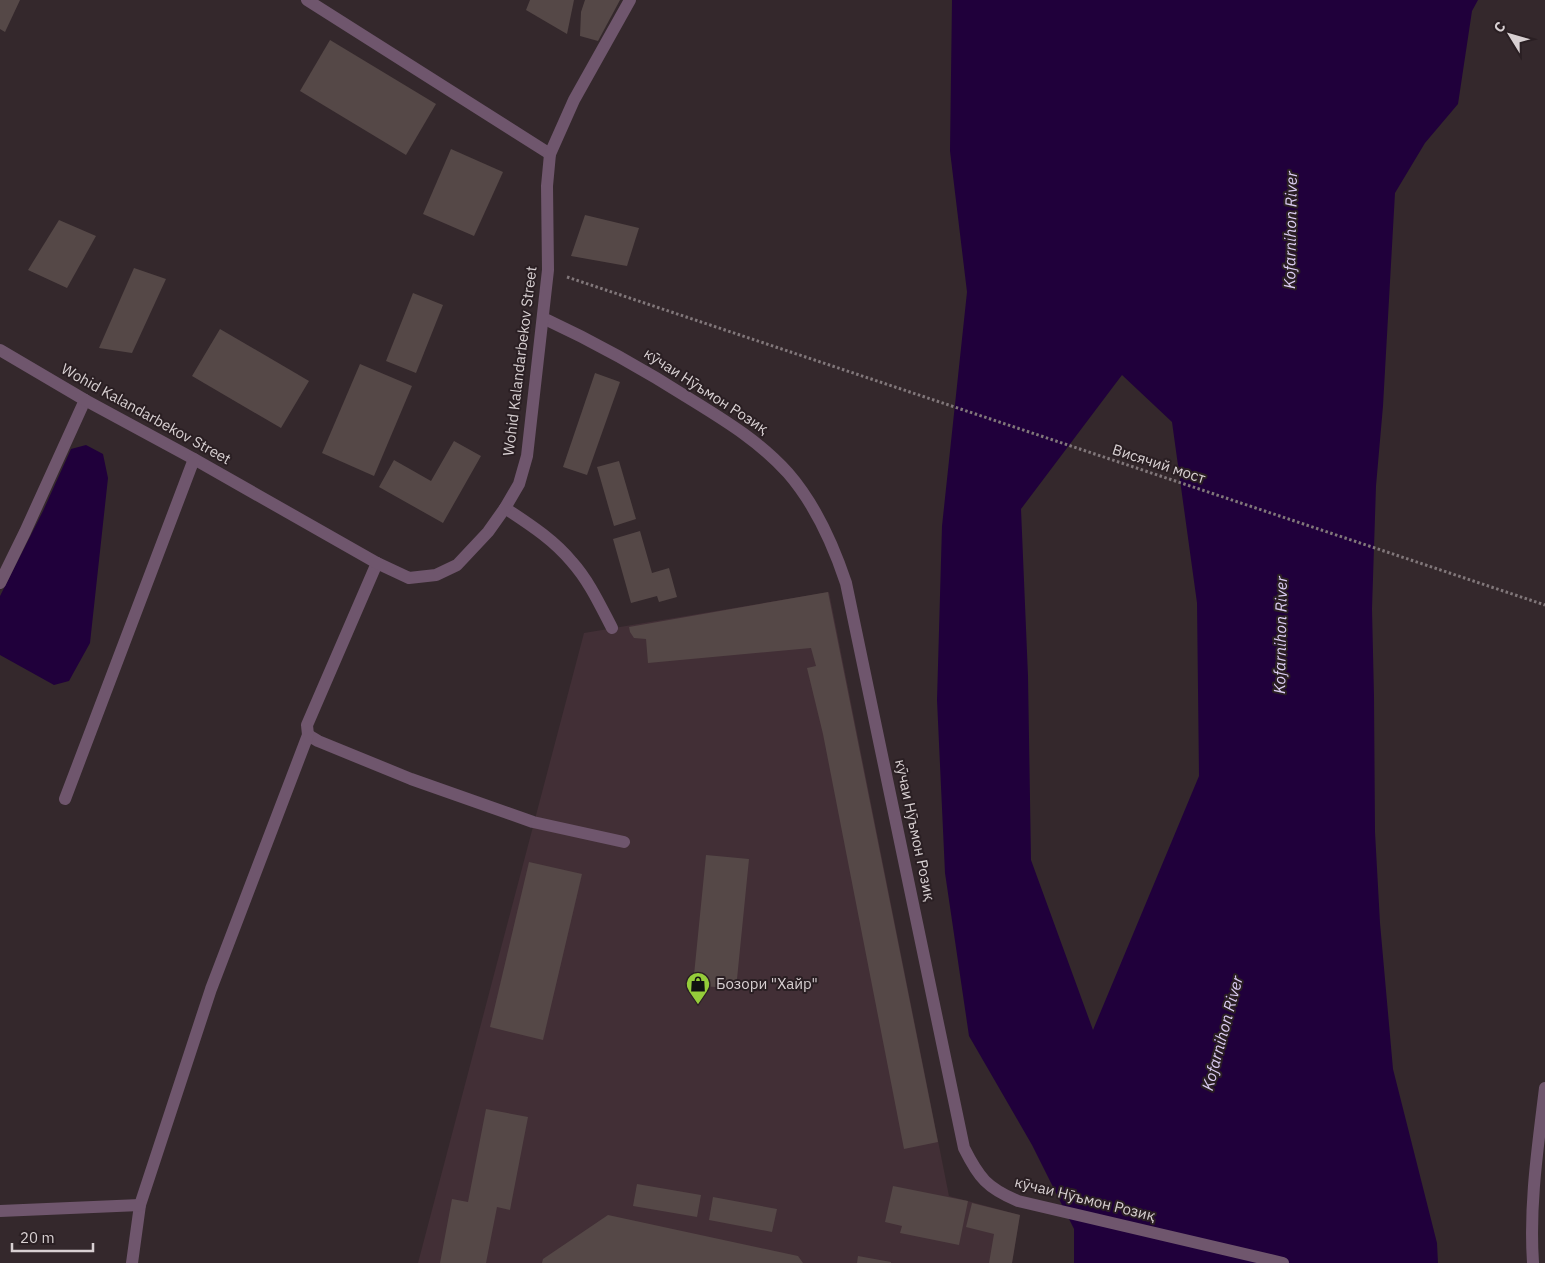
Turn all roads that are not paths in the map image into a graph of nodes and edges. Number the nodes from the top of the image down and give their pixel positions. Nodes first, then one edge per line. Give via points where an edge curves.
1 (307, 0) edge
2 (630, 0) edge
3 (550, 154) junction
4 (543, 318) junction
5 (0, 350) edge
6 (85, 400) junction
7 (194, 459) junction
8 (505, 508) junction
9 (378, 564) junction
10 (0, 583) edge
11 (612, 628) dead end
12 (308, 735) junction
13 (65, 799) dead end
14 (624, 842) dead end
15 (1545, 1088) edge
16 (140, 1205) junction
17 (0, 1211) edge
18 (132, 1263) edge
19 (1283, 1263) edge
20 (1533, 1263) edge

1 - 3 street
2 - 3 street, Wohid Kalandarbekov Street via 574,100
3 - 4 street, Wohid Kalandarbekov Street via 548,270
4 - 8 street, Wohid Kalandarbekov Street via 527,456 519,484
4 - 19 street, кӯчаи Нӯъмон Розиқ via 642,368 742,431 789,474 823,528 846,583 964,1148 985,1182 998,1193 1018,1201
5 - 6 street, Wohid Kalandarbekov Street
6 - 7 street, Wohid Kalandarbekov Street
6 - 10 street
7 - 9 street, Wohid Kalandarbekov Street
7 - 13 street
8 - 9 street, Wohid Kalandarbekov Street via 467,556 436,575 409,578
8 - 11 street via 542,533 572,562
9 - 12 street via 307,725
12 - 14 street via 411,779 533,822
12 - 16 street via 211,990
15 - 20 street via 1533,1190
16 - 17 street
16 - 18 street

